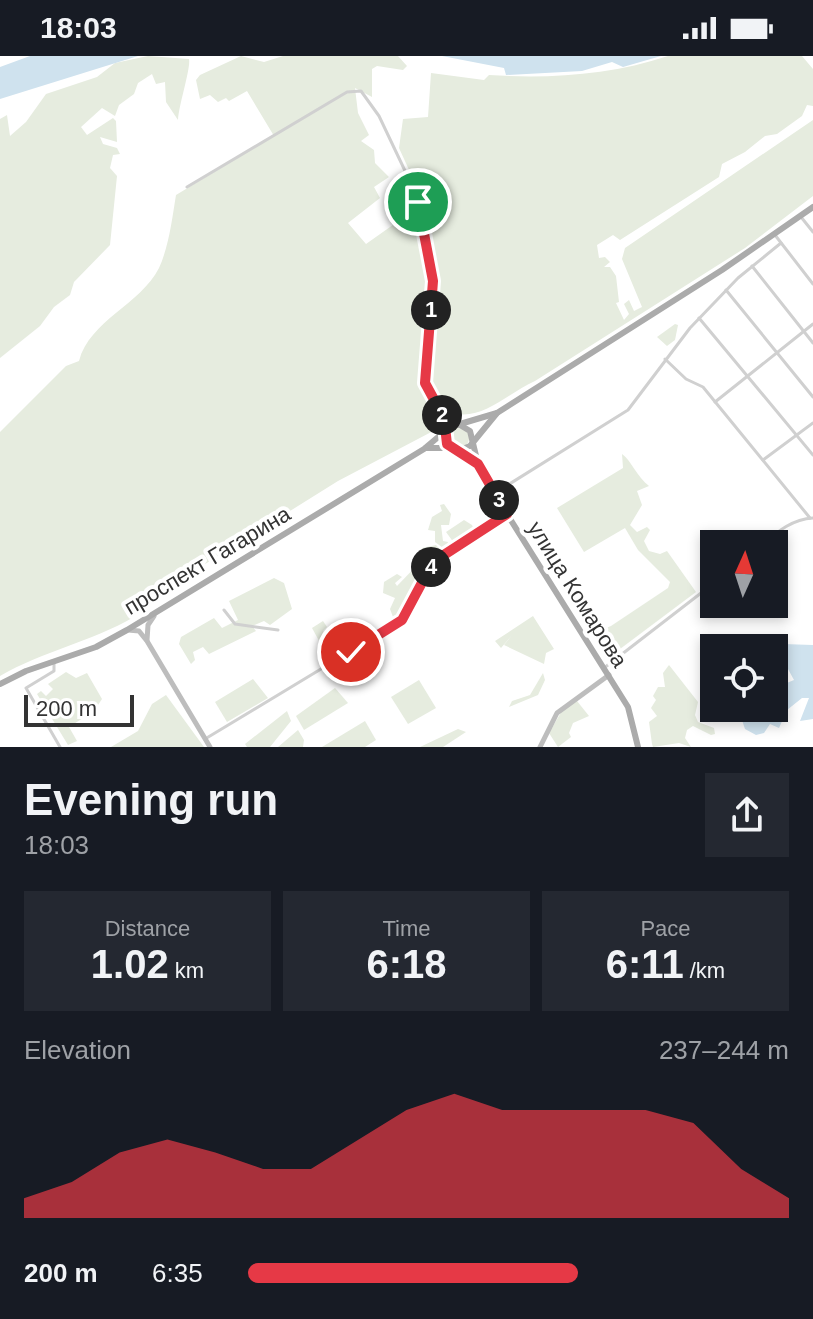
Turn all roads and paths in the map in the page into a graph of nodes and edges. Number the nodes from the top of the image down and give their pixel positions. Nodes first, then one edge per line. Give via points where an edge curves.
1 (187, 187) dead end
2 (813, 207) edge
3 (801, 217) junction
4 (813, 232) edge
5 (775, 235) junction
6 (781, 243) junction
7 (752, 266) junction
8 (813, 284) edge
9 (726, 290) junction
10 (699, 318) junction
11 (813, 324) edge
12 (804, 332) junction
13 (813, 343) edge
14 (776, 352) junction
15 (665, 359) junction
16 (746, 376) junction
17 (813, 397) edge
18 (715, 402) junction
19 (497, 413) junction
20 (444, 418) junction
21 (813, 423) edge
22 (456, 424) junction
23 (446, 431) junction
24 (797, 435) junction
25 (473, 439) junction
26 (450, 448) junction
27 (424, 449) junction
28 (458, 451) junction
29 (813, 455) edge
30 (763, 460) junction
31 (478, 464) junction
32 (495, 493) junction
33 (507, 514) junction
34 (812, 518) edge
35 (780, 530) edge
36 (700, 594) edge
37 (224, 610) dead end
38 (160, 611) junction
39 (127, 630) junction
40 (278, 630) dead end
41 (147, 641) junction
42 (54, 662) junction
43 (604, 668) junction
44 (609, 675) junction
45 (0, 684) edge
46 (205, 739) junction
47 (60, 747) edge
48 (210, 747) edge
49 (540, 747) edge
50 (638, 747) edge

1 - 20 street via 347,92 361,91 379,116 416,194 433,281 425,383
2 - 3 main road
3 - 4 street
3 - 5 main road
5 - 6 street
5 - 19 main road
6 - 7 street
6 - 8 street
7 - 9 street
7 - 12 street
9 - 10 street
9 - 14 street
10 - 15 street
10 - 16 street
11 - 12 street
12 - 13 street
12 - 14 street
14 - 16 street
14 - 17 street
15 - 18 street
15 - 32 street via 628,410
16 - 18 street
16 - 24 street
18 - 30 street
19 - 22 main road
19 - 25 main road
20 - 22 street
20 - 23 street
21 - 24 street
22 - 23 main road
22 - 25 main road via 468,428
23 - 26 main road
23 - 27 main road, проспект Гагарина
24 - 29 street
24 - 30 street
25 - 28 main road
25 - 31 main road
26 - 27 main road, проспект Гагарина
26 - 28 main road
27 - 38 main road, проспект Гагарина
28 - 31 main road
30 - 34 street
31 - 32 main road, улица Комарова
32 - 33 main road, улица Комарова
33 - 43 main road, улица Комарова
33 - 46 street via 433,562 402,620
34 - 35 street
36 - 43 street
37 - 40 street via 235,624
38 - 39 main road, проспект Гагарина
38 - 41 main road via 148,625
39 - 41 main road via 135,629
39 - 42 main road, проспект Гагарина
41 - 46 main road
42 - 45 main road, проспект Гагарина
42 - 47 street via 54,671 26,688
43 - 44 main road, улица Комарова
44 - 49 main road via 557,713
44 - 50 main road, улица Комарова via 630,712
46 - 48 main road

